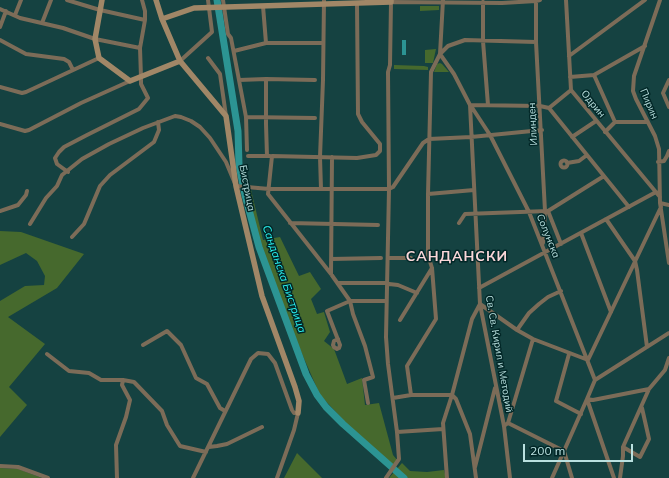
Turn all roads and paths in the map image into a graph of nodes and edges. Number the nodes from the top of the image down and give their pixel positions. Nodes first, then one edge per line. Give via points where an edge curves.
1 (21, 0) edge
2 (51, 0) edge
3 (67, 0) edge
4 (102, 0) edge
5 (142, 0) edge
6 (156, 0) edge
7 (208, 0) edge
8 (223, 0) edge
9 (537, 0) edge
10 (566, 0) edge
11 (645, 0) edge
12 (660, 0) edge
13 (391, 1) edge
14 (442, 1) edge
15 (502, 1) edge
16 (323, 2) edge
17 (483, 2) junction
18 (357, 3) junction
19 (223, 6) junction
20 (263, 6) junction
21 (210, 7) junction
22 (0, 9) edge
23 (100, 10) junction
24 (6, 11) junction
25 (15, 15) junction
26 (162, 19) junction
27 (145, 20) junction
28 (42, 23) junction
29 (0, 26) edge
30 (95, 39) junction
31 (0, 40) edge
32 (483, 41) junction
33 (536, 42) junction
34 (266, 43) junction
35 (323, 43) junction
36 (646, 45) junction
37 (140, 48) junction
38 (234, 51) junction
39 (440, 54) junction
40 (569, 56) junction
41 (99, 58) junction
42 (208, 58) dead end
43 (180, 61) junction
44 (73, 70) junction
45 (594, 75) junction
46 (140, 77) junction
47 (570, 77) junction
48 (266, 78) junction
49 (239, 80) junction
50 (315, 80) dead end
51 (669, 80) edge
52 (130, 81) junction
53 (0, 87) edge
54 (571, 90) junction
55 (470, 105) junction
56 (488, 105) junction
57 (540, 106) junction
58 (669, 107) edge
59 (549, 108) junction
60 (226, 116) junction
61 (246, 117) junction
62 (315, 118) dead end
63 (266, 119) junction
64 (596, 121) junction
65 (158, 122) junction
66 (615, 122) junction
67 (648, 122) junction
68 (0, 124) edge
69 (542, 130) junction
70 (605, 132) junction
71 (490, 135) junction
72 (471, 137) junction
73 (572, 137) junction
74 (429, 139) junction
75 (248, 150) dead end
76 (669, 151) edge
77 (587, 155) junction
78 (248, 156) dead end
79 (270, 156) junction
80 (320, 157) junction
81 (332, 157) junction
82 (658, 162) junction
83 (568, 163) dead end
84 (68, 172) junction
85 (604, 176) junction
86 (238, 186) junction
87 (269, 189) junction
88 (321, 189) junction
89 (389, 189) junction
90 (332, 190) junction
91 (474, 190) junction
92 (27, 191) dead end
93 (656, 192) junction
94 (428, 194) junction
95 (660, 198) junction
96 (661, 205) junction
97 (669, 205) edge
98 (629, 207) junction
99 (546, 211) junction
100 (0, 212) edge
101 (530, 212) junction
102 (476, 214) junction
103 (606, 219) junction
104 (290, 223) junction
105 (332, 223) junction
106 (459, 223) dead end
107 (30, 224) dead end
108 (378, 225) dead end
109 (582, 233) junction
110 (72, 237) dead end
111 (561, 244) junction
112 (543, 245) junction
113 (546, 252) junction
114 (382, 258) dead end
115 (388, 258) junction
116 (411, 258) dead end
117 (331, 259) junction
118 (635, 262) junction
119 (669, 263) edge
120 (432, 268) junction
121 (331, 274) junction
122 (338, 283) junction
123 (388, 284) junction
124 (480, 288) junction
125 (561, 291) junction
126 (417, 293) junction
127 (350, 301) junction
128 (386, 301) junction
129 (480, 304) junction
130 (611, 312) junction
131 (400, 320) dead end
132 (517, 330) junction
133 (669, 333) edge
134 (338, 339) dead end
135 (533, 339) junction
136 (143, 345) dead end
137 (648, 347) junction
138 (47, 354) dead end
139 (569, 354) junction
140 (669, 358) edge
141 (588, 360) junction
142 (123, 380) junction
143 (595, 380) junction
144 (496, 386) junction
145 (649, 390) junction
146 (411, 395) junction
147 (452, 395) junction
148 (393, 398) junction
149 (588, 398) junction
150 (368, 403) dead end
151 (642, 407) junction
152 (225, 411) junction
153 (298, 413) junction
154 (581, 414) junction
155 (508, 423) junction
156 (504, 426) junction
157 (262, 427) dead end
158 (443, 429) junction
159 (397, 432) junction
160 (209, 446) junction
161 (623, 447) junction
162 (564, 451) junction
163 (206, 452) junction
164 (0, 466) edge
165 (475, 469) junction
166 (48, 478) edge
167 (117, 478) edge
168 (193, 478) edge
169 (277, 478) edge
170 (386, 478) edge
171 (447, 478) edge
172 (476, 478) edge
173 (510, 478) edge
174 (552, 478) edge
175 (572, 478) edge
176 (614, 478) edge
177 (620, 478) edge

1 - 25 street
2 - 28 street
3 - 23 street
4 - 23 street
5 - 27 street
6 - 26 street
7 - 21 street
8 - 19 street
9 - 15 street
9 - 33 street, Илинден
10 - 40 street, Одрин
11 - 40 street
12 - 36 street, Пирин
13 - 14 street
13 - 18 street
13 - 89 street via 388,72
14 - 17 street
14 - 39 street
15 - 17 street
16 - 18 street
16 - 20 street
16 - 35 street
17 - 32 street
18 - 81 street via 358,114 380,144 380,151 376,155 357,158
19 - 20 street
19 - 21 street
19 - 38 street
20 - 34 street
21 - 26 street via 194,8
21 - 43 street via 212,32
22 - 24 street
23 - 27 street
23 - 30 street
24 - 25 street
24 - 29 street
25 - 28 street
26 - 43 street
27 - 37 street
28 - 30 street
30 - 37 street
30 - 41 street
31 - 44 street via 26,54 64,59
32 - 33 street
32 - 39 street via 465,40 448,46
32 - 56 street
33 - 57 street, Илинден
34 - 35 street
34 - 38 street
35 - 80 street
36 - 45 street
36 - 67 street, Пирин via 634,76 633,91
37 - 46 street
38 - 49 street
39 - 55 street, Солунска
39 - 74 street via 430,72
40 - 47 street, Одрин
41 - 44 street
41 - 52 street
42 - 60 street, Бистрица via 220,74
43 - 46 street
43 - 60 street
44 - 53 street via 22,93
45 - 47 street
45 - 66 street
46 - 52 street
46 - 84 street via 148,98 140,109 58,152 55,158 57,164
47 - 54 street, Одрин
48 - 49 street
48 - 50 street
48 - 63 street
49 - 61 street
51 - 58 street via 663,93
52 - 68 street via 29,130
54 - 59 street
54 - 64 street, Одрин
55 - 56 street
55 - 71 street, Солунска
55 - 72 street, Св. Св. Кирил и Методий
56 - 57 street
57 - 59 street
57 - 69 street, Илинден
59 - 73 street
60 - 86 street, Бистрица
61 - 63 street
61 - 75 street
62 - 63 street
63 - 79 street
64 - 70 street, Одрин
64 - 73 street
65 - 84 street via 108,144 82,159
65 - 86 street via 175,116 200,127 226,162
65 - 110 street via 158,135 154,142 110,175 100,186 84,224
66 - 67 street
66 - 70 street
67 - 82 street, Пирин via 655,136
69 - 71 street
69 - 99 street, Илинден
70 - 93 street, Одрин
71 - 72 street
71 - 101 street, Солунска
72 - 74 street
72 - 91 street, Св. Св. Кирил и Методий
73 - 77 street
74 - 89 street via 423,143 393,187
74 - 94 street
76 - 82 street via 664,161
77 - 83 street
77 - 85 street
78 - 79 street
79 - 80 street
79 - 87 street
80 - 81 street
80 - 88 street
81 - 90 street
82 - 95 street, Пирин
84 - 107 street via 62,175
85 - 98 street
85 - 99 street
86 - 87 street
86 - 153 street, Бистрица via 262,296 299,402
87 - 88 street
87 - 104 street via 268,194
88 - 90 street
89 - 90 street
89 - 115 street
90 - 105 street
91 - 94 street
91 - 102 street, Св. Св. Кирил и Методий
92 - 100 street via 18,204
93 - 95 street, Одрин
93 - 98 street
94 - 120 street via 428,255
95 - 96 street, Пирин
96 - 97 street
96 - 118 street
96 - 119 street, Пирин
98 - 103 street
99 - 101 street
99 - 111 street
99 - 112 street, Илинден
101 - 102 street
101 - 112 street, Солунска
102 - 106 street via 465,214
102 - 124 street, Св. Св. Кирил и Методий
103 - 109 street
103 - 118 street
104 - 105 street
104 - 121 street
105 - 108 street
105 - 117 street
109 - 111 street
109 - 130 street
111 - 113 street
112 - 113 street, Солунска
113 - 124 street
113 - 125 street, Солунска
114 - 117 street
115 - 116 street
115 - 123 street
117 - 121 street
118 - 130 street
118 - 137 street
120 - 126 street
120 - 146 street via 436,319 407,366
121 - 122 street
122 - 123 street
122 - 127 street
123 - 126 street via 398,285
123 - 128 street
124 - 129 street, Св. Св. Кирил и Методий
125 - 132 street via 548,296 529,313
125 - 141 street, Солунска
126 - 131 street
127 - 128 street
127 - 134 street via 327,311
127 - 150 street via 373,377 364,380
128 - 148 street via 386,337
129 - 132 street
129 - 144 street, Св. Св. Кирил и Методий
129 - 147 street via 472,319
130 - 141 street
132 - 135 street
133 - 137 street
135 - 139 street
135 - 155 street
136 - 152 street via 167,331 181,345 196,378 207,384 220,408
137 - 143 street
138 - 142 street via 69,371 90,373 101,380
139 - 141 street
139 - 154 street via 556,401
140 - 145 street via 665,370
141 - 143 street, Солунска
142 - 163 street via 134,382 162,411 166,425 180,446
142 - 167 street via 122,385 130,400 116,445
143 - 149 street
144 - 156 street, Св. Св. Кирил и Методий
144 - 165 street
145 - 149 street via 593,400
145 - 151 street
146 - 147 street
146 - 148 street
147 - 158 street
147 - 165 street via 470,434
148 - 159 street
149 - 154 street
149 - 176 street
151 - 161 street
151 - 161 street via 648,439 640,457
152 - 153 street via 251,359 258,353 268,354 275,363 292,410
152 - 160 street
153 - 169 street
154 - 162 street
155 - 156 street
155 - 162 street
156 - 173 street, Св. Св. Кирил и Методий
157 - 160 street via 227,444
158 - 159 street
158 - 171 street
159 - 170 street via 399,459
160 - 163 street
161 - 177 street
162 - 174 street
162 - 175 street
163 - 168 street
164 - 166 street via 18,467
165 - 172 street

